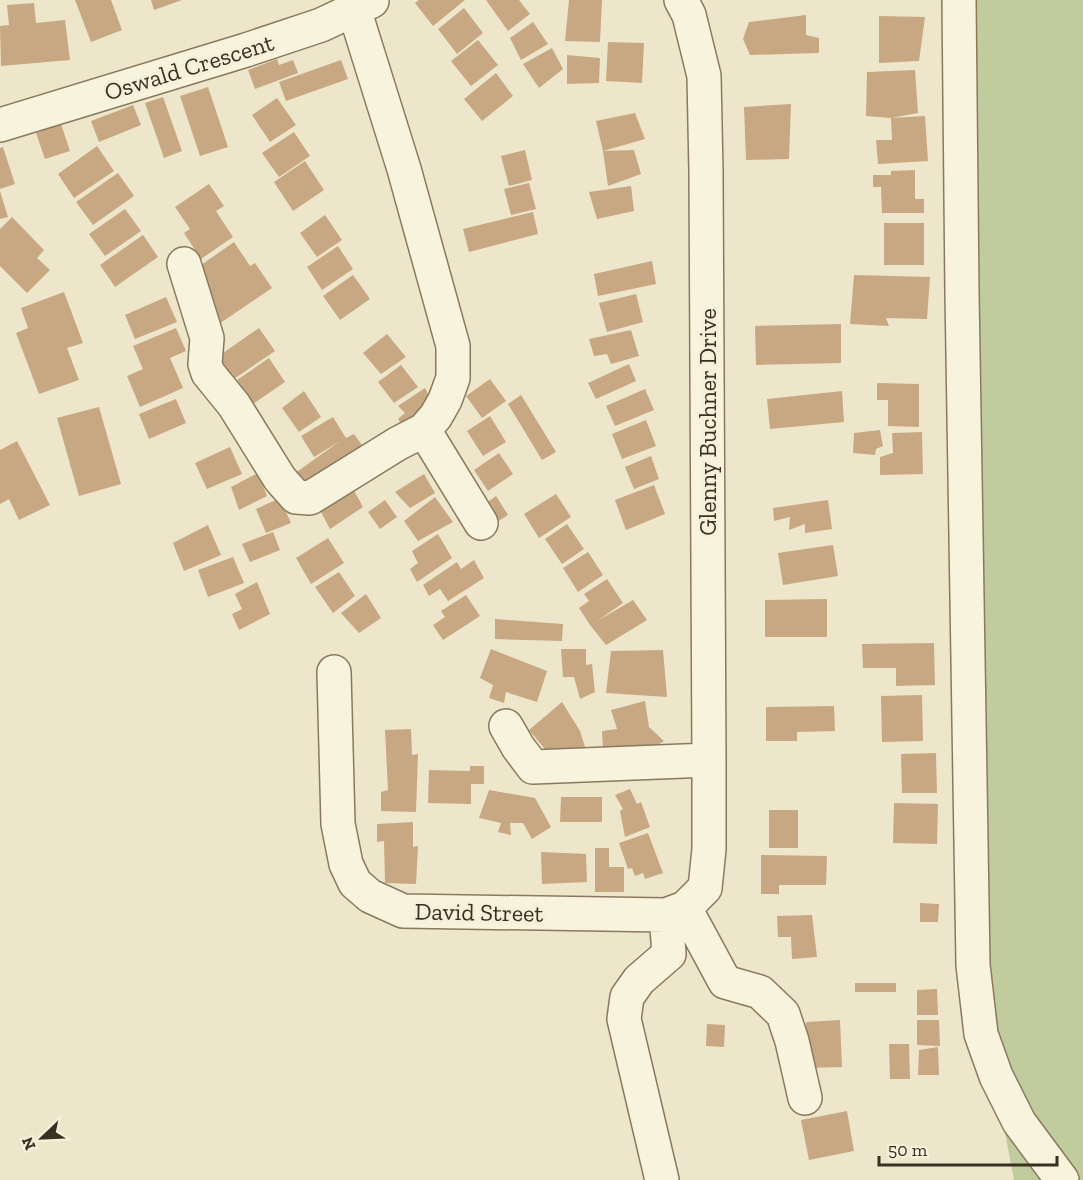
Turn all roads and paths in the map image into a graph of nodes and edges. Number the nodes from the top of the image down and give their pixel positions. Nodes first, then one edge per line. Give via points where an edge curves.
1 (681, 0) edge
2 (959, 0) edge
3 (364, 5) edge
4 (0, 125) edge
5 (184, 264) dead end
6 (424, 430) junction
7 (480, 523) dead end
8 (334, 672) dead end
9 (506, 726) dead end
10 (709, 760) junction
11 (676, 912) junction
12 (805, 1098) dead end
13 (662, 1180) edge
14 (1062, 1180) edge

1 - 10 street, Glenny Buchner Drive via 689,15 704,76
2 - 14 street via 973,965 981,1034 996,1076 1019,1122
3 - 4 street, Oswald Crescent via 321,25 246,50
3 - 6 street via 453,346 453,378 445,400
5 - 6 street via 207,338 208,373 296,497 310,498
6 - 7 street
8 - 11 street, David Street via 338,824 346,864 355,883 370,896 403,911
9 - 10 street via 533,767
10 - 11 street, Glenny Buchner Drive via 705,888
11 - 12 street via 724,982 760,992 783,1014
11 - 13 street via 669,954 639,980 627,997 624,1019

